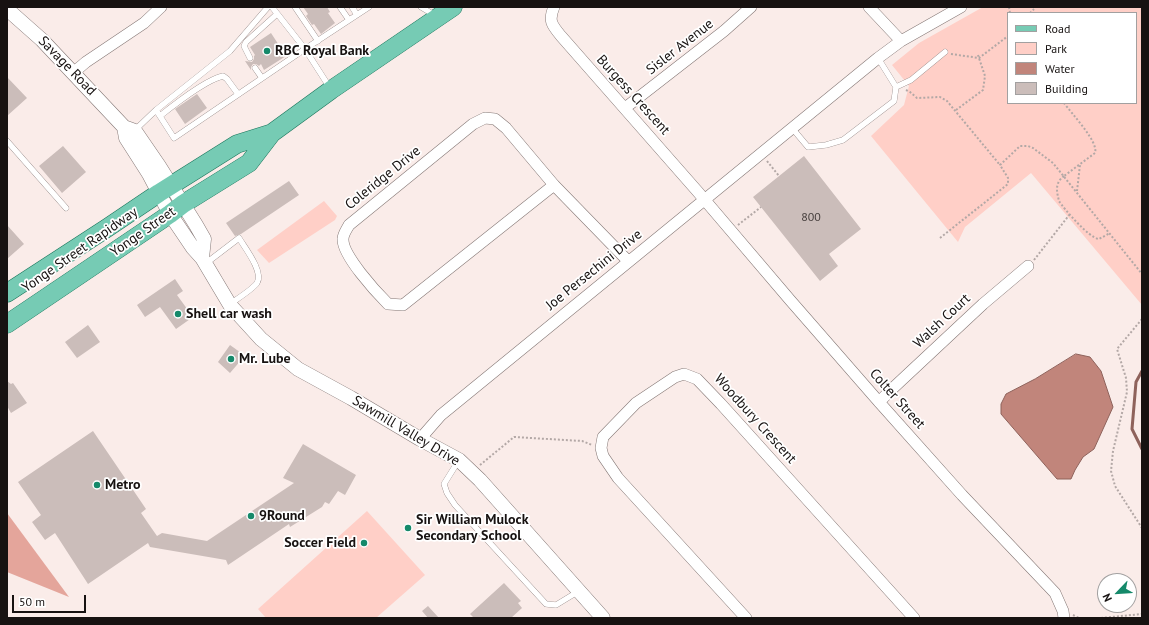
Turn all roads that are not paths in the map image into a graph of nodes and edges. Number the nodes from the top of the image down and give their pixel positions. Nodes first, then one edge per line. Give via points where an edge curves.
1 (162, 7) edge
2 (268, 7) edge
3 (272, 7) edge
4 (295, 7) edge
5 (340, 7) edge
6 (352, 7) edge
7 (369, 7) edge
8 (421, 7) edge
9 (554, 7) edge
10 (751, 7) edge
11 (869, 7) edge
12 (961, 7) edge
13 (7, 9) edge
14 (445, 12) edge
15 (277, 14) junction
16 (357, 15) junction
17 (350, 20) junction
18 (901, 40) junction
19 (318, 41) junction
20 (305, 49) junction
21 (945, 52) dead end
22 (250, 58) dead end
23 (878, 58) junction
24 (255, 68) dead end
25 (73, 73) junction
26 (262, 78) junction
27 (896, 87) junction
28 (331, 90) junction
29 (238, 94) junction
30 (625, 108) junction
31 (156, 110) junction
32 (160, 116) junction
33 (792, 128) junction
34 (129, 129) junction
35 (272, 133) junction
36 (7, 141) edge
37 (554, 185) junction
38 (165, 189) junction
39 (705, 199) junction
40 (66, 208) dead end
41 (170, 211) junction
42 (204, 261) junction
43 (628, 261) junction
44 (1028, 266) road end
45 (7, 293) edge
46 (230, 304) junction
47 (7, 324) edge
48 (879, 402) junction
49 (420, 439) junction
50 (459, 460) junction
51 (579, 591) junction
52 (603, 618) edge
53 (746, 618) edge
54 (914, 618) edge
55 (1064, 618) edge

1 - 25 street via 144,23
2 - 31 lane via 230,51
3 - 15 lane
4 - 19 lane
5 - 17 lane
6 - 16 lane
7 - 16 lane
8 - 14 lane
9 - 30 street, Burgess Crescent via 552,25
10 - 30 street, Sisler Avenue via 724,32
11 - 18 street
12 - 18 street, Joe Persechini Drive
13 - 25 street, Savage Road via 42,40
14 - 28 main road, Yonge Street
15 - 20 lane
15 - 22 lane via 246,42 244,46
16 - 17 lane
17 - 19 lane
18 - 23 street, Joe Persechini Drive
19 - 20 lane
20 - 26 lane
20 - 28 lane
21 - 27 lane via 911,80
23 - 27 lane
23 - 33 street, Joe Persechini Drive
24 - 26 lane
25 - 34 street, Savage Road
26 - 29 lane
27 - 33 lane via 894,101 843,140 808,147
28 - 35 main road, Yonge Street
29 - 32 lane via 223,76 193,92
29 - 32 lane via 174,138
30 - 39 street, Burgess Crescent
31 - 32 lane
31 - 34 lane
33 - 39 street, Joe Persechini Drive
34 - 38 street, Savage Road
35 - 38 main road, Yonge Street via 237,144
35 - 41 main road, Yonge Street via 249,163
36 - 40 lane
37 - 37 street, Coleridge Drive via 506,128 494,119 485,118 473,124 349,225 342,238 351,260 384,301 388,304 403,305
37 - 43 street, Coleridge Drive
38 - 41 street, Sawmill Valley Drive
38 - 45 main road, Yonge Street
39 - 43 street, Joe Persechini Drive
39 - 48 street, Colter Street
41 - 42 street, Sawmill Valley Drive
41 - 47 main road, Yonge Street
42 - 46 street, Sawmill Valley Drive
42 - 46 lane via 239,238 256,265 260,276 257,283
43 - 49 street, Joe Persechini Drive via 441,415
44 - 48 street, Walsh Court via 983,304
46 - 49 street, Sawmill Valley Drive via 261,339 298,369
48 - 55 street, Colter Street via 1055,593
49 - 50 street, Sawmill Valley Drive
50 - 51 street, Sawmill Valley Drive
50 - 51 lane via 444,484 455,505 546,604 556,605
51 - 52 street, Sawmill Valley Drive
53 - 54 street, Woodbury Crescent via 618,478 603,456 603,437 636,403 684,374 697,379 721,404

